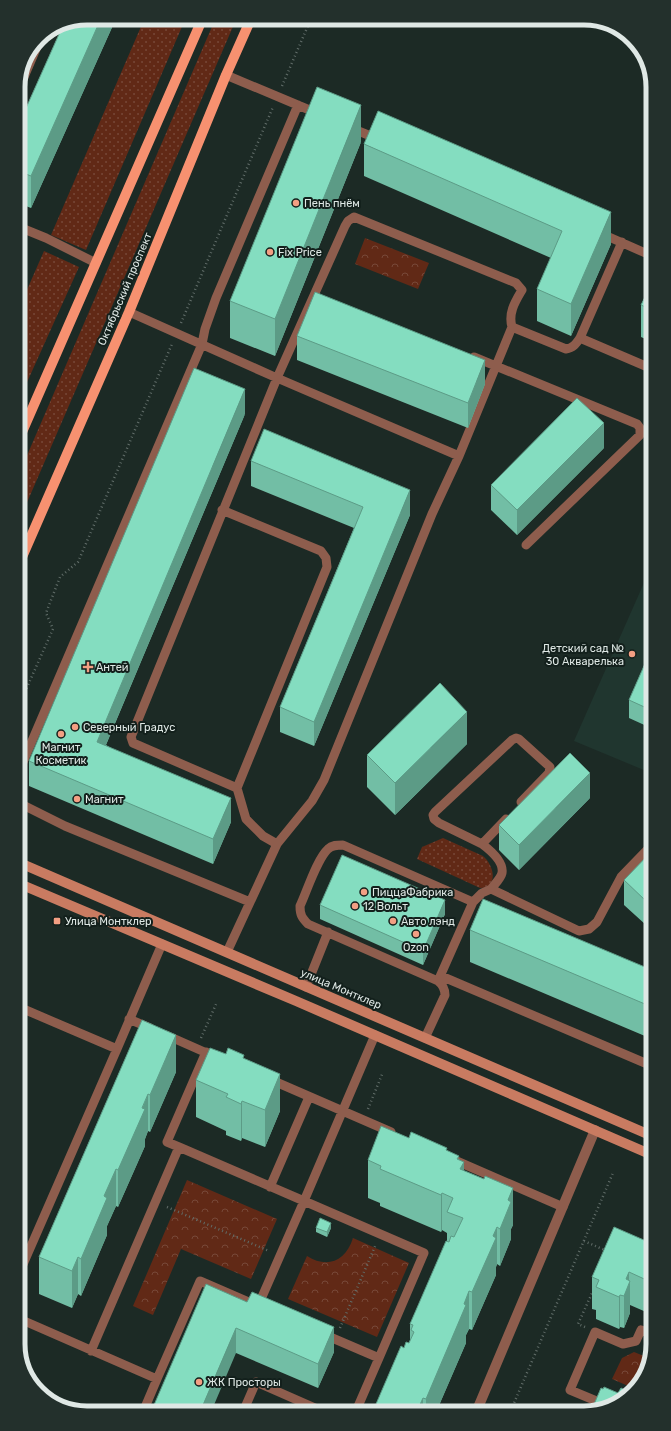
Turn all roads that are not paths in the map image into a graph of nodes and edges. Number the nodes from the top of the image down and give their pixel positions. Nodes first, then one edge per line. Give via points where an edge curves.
1 (199, 25) edge
2 (248, 25) edge
3 (226, 75) junction
4 (298, 105) junction
5 (327, 118) edge
6 (342, 124) edge
7 (386, 142) edge
8 (25, 230) edge
9 (592, 230) edge
10 (622, 242) junction
11 (646, 253) edge
12 (96, 263) junction
13 (129, 312) junction
14 (512, 327) junction
15 (580, 338) junction
16 (202, 344) junction
17 (467, 354) edge
18 (497, 366) junction
19 (646, 366) edge
20 (277, 378) junction
21 (25, 425) edge
22 (459, 456) junction
23 (222, 510) junction
24 (526, 545) dead end
25 (25, 552) edge
26 (25, 757) edge
27 (236, 788) junction
28 (25, 806) edge
29 (277, 844) junction
30 (482, 844) junction
31 (646, 851) edge
32 (25, 865) edge
33 (25, 886) edge
34 (491, 889) junction
35 (250, 902) junction
36 (473, 902) junction
37 (328, 932) junction
38 (162, 944) junction
39 (227, 952) junction
40 (440, 978) junction
41 (306, 987) junction
42 (25, 1010) edge
43 (130, 1019) junction
44 (375, 1035) junction
45 (425, 1038) junction
46 (117, 1049) junction
47 (206, 1052) junction
48 (227, 1061) edge
49 (646, 1064) edge
50 (261, 1076) edge
51 (309, 1097) junction
52 (342, 1111) junction
53 (595, 1130) junction
54 (646, 1133) edge
55 (399, 1136) edge
56 (179, 1147) junction
57 (646, 1152) edge
58 (442, 1154) edge
59 (270, 1187) junction
60 (304, 1201) junction
61 (563, 1207) junction
62 (25, 1254) edge
63 (25, 1321) edge
64 (314, 1330) edge
65 (646, 1332) edge
66 (91, 1351) junction
67 (378, 1358) junction
68 (157, 1379) junction
69 (601, 1403) edge
70 (146, 1406) edge
71 (246, 1406) edge
72 (311, 1406) edge
73 (358, 1406) edge
74 (479, 1406) edge

1 - 12 main road
2 - 3 main road, Октябрьский проспект
3 - 4 lane
3 - 13 main road, Октябрьский проспект
4 - 5 lane
4 - 16 lane via 216,298
6 - 7 lane
8 - 12 lane
9 - 10 lane
10 - 11 lane
10 - 15 lane
12 - 21 main road
13 - 16 lane
13 - 25 main road, Октябрьский проспект
14 - 15 lane via 566,349 575,346
14 - 18 lane
14 - 20 lane via 512,311 522,290 516,283 354,217 345,226 318,296
15 - 19 lane
16 - 20 lane
16 - 26 lane
17 - 18 lane
18 - 22 lane
18 - 24 lane via 637,424 640,428 640,435
20 - 22 lane
20 - 23 lane
22 - 29 lane via 432,514 324,780 312,801
23 - 27 lane via 131,737 133,743
23 - 27 lane via 321,551 326,558 327,567
27 - 29 lane via 246,819 263,836
28 - 35 lane via 65,826
29 - 35 lane
30 - 30 lane via 439,823 433,815 512,740 519,739 550,767 549,773
30 - 34 lane via 502,866 502,875
31 - 34 lane via 621,877 597,922 589,929 580,931
32 - 39 street, улица Монтклер
33 - 38 street
34 - 36 lane via 482,893
35 - 39 lane
36 - 37 lane via 343,845 335,845 322,856 300,906 302,919
36 - 40 lane
37 - 40 lane
37 - 41 lane
38 - 43 lane
38 - 44 street
39 - 41 street, улица Монтклер
40 - 45 lane via 445,995
40 - 49 lane
41 - 45 street, улица Монтклер
42 - 46 lane
43 - 46 lane
43 - 47 lane
44 - 52 lane
44 - 53 street
45 - 54 street, улица Монтклер
46 - 62 lane
47 - 48 lane
47 - 56 lane via 167,1142
50 - 51 lane
51 - 52 lane
51 - 59 lane
52 - 55 lane
52 - 60 lane
53 - 57 street
53 - 61 street
56 - 59 lane
56 - 66 lane
58 - 61 lane
59 - 60 lane
60 - 67 lane via 424,1253
60 - 68 lane via 280,1256 262,1307 200,1281
61 - 74 street
63 - 66 lane
64 - 67 lane
65 - 69 lane via 641,1330 636,1341 623,1344 596,1332 570,1390
66 - 68 lane
67 - 73 lane
68 - 70 lane
71 - 72 lane via 256,1382

